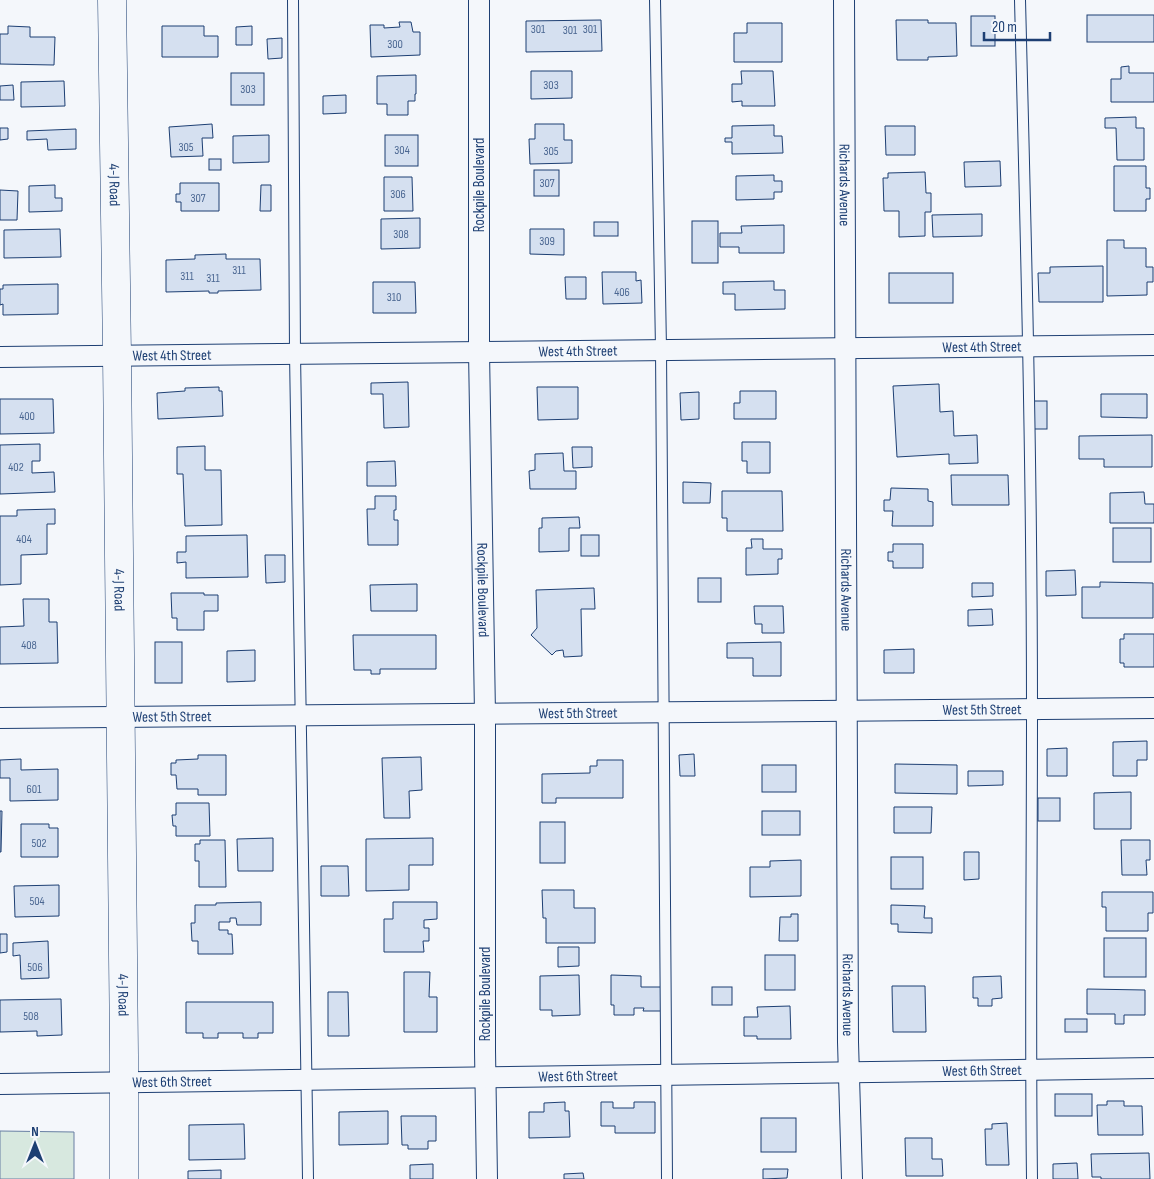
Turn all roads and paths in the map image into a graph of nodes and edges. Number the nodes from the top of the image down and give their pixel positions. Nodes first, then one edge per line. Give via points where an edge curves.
1 (112, 0) edge
2 (293, 0) edge
3 (479, 0) edge
4 (655, 0) edge
5 (844, 0) edge
6 (1020, 0) edge
7 (1154, 344) edge
8 (1029, 346) junction
9 (845, 348) junction
10 (661, 349) junction
11 (479, 351) junction
12 (296, 353) junction
13 (117, 355) junction
14 (0, 357) edge
15 (1154, 708) edge
16 (1032, 709) junction
17 (846, 711) junction
18 (662, 712) junction
19 (485, 714) junction
20 (301, 716) junction
21 (120, 717) junction
22 (0, 718) edge
23 (1154, 1068) edge
24 (1030, 1069) junction
25 (849, 1072) junction
26 (665, 1075) junction
27 (486, 1078) junction
28 (307, 1080) junction
29 (124, 1083) junction
30 (0, 1084) edge
31 (124, 1179) edge
32 (308, 1179) edge
33 (487, 1179) edge
34 (667, 1179) edge
35 (852, 1179) edge
36 (1032, 1179) edge

1 - 13 main road, 4-J Road
2 - 12 lane
3 - 11 street, Rockpile Boulevard
4 - 10 lane
5 - 9 street, Richards Avenue
6 - 8 lane
7 - 8 street, West 4th Street
8 - 9 street, West 4th Street
8 - 16 lane
9 - 10 street, West 4th Street
9 - 17 street, Richards Avenue
10 - 11 street, West 4th Street
10 - 18 lane
11 - 12 street, West 4th Street
11 - 19 street, Rockpile Boulevard
12 - 13 street, West 4th Street
12 - 20 lane
13 - 14 street, West 4th Street
13 - 21 main road, 4-J Road
15 - 16 street, West 5th Street
16 - 17 street, West 5th Street
16 - 24 lane
17 - 18 street, West 5th Street
17 - 25 street, Richards Avenue
18 - 19 street, West 5th Street
18 - 26 lane
19 - 20 street, West 5th Street
19 - 27 street, Rockpile Boulevard
20 - 21 street, West 5th Street
20 - 28 lane
21 - 22 street, West 5th Street
21 - 29 main road, 4-J Road
23 - 24 street, West 6th Street
24 - 25 street, West 6th Street
24 - 36 lane
25 - 26 street, West 6th Street
25 - 35 street, Richards Avenue
26 - 27 street, West 6th Street
26 - 34 lane
27 - 28 street, West 6th Street
27 - 33 street, Rockpile Boulevard
28 - 29 street, West 6th Street
28 - 32 lane
29 - 30 street, West 6th Street
29 - 31 main road, 4-J Road

